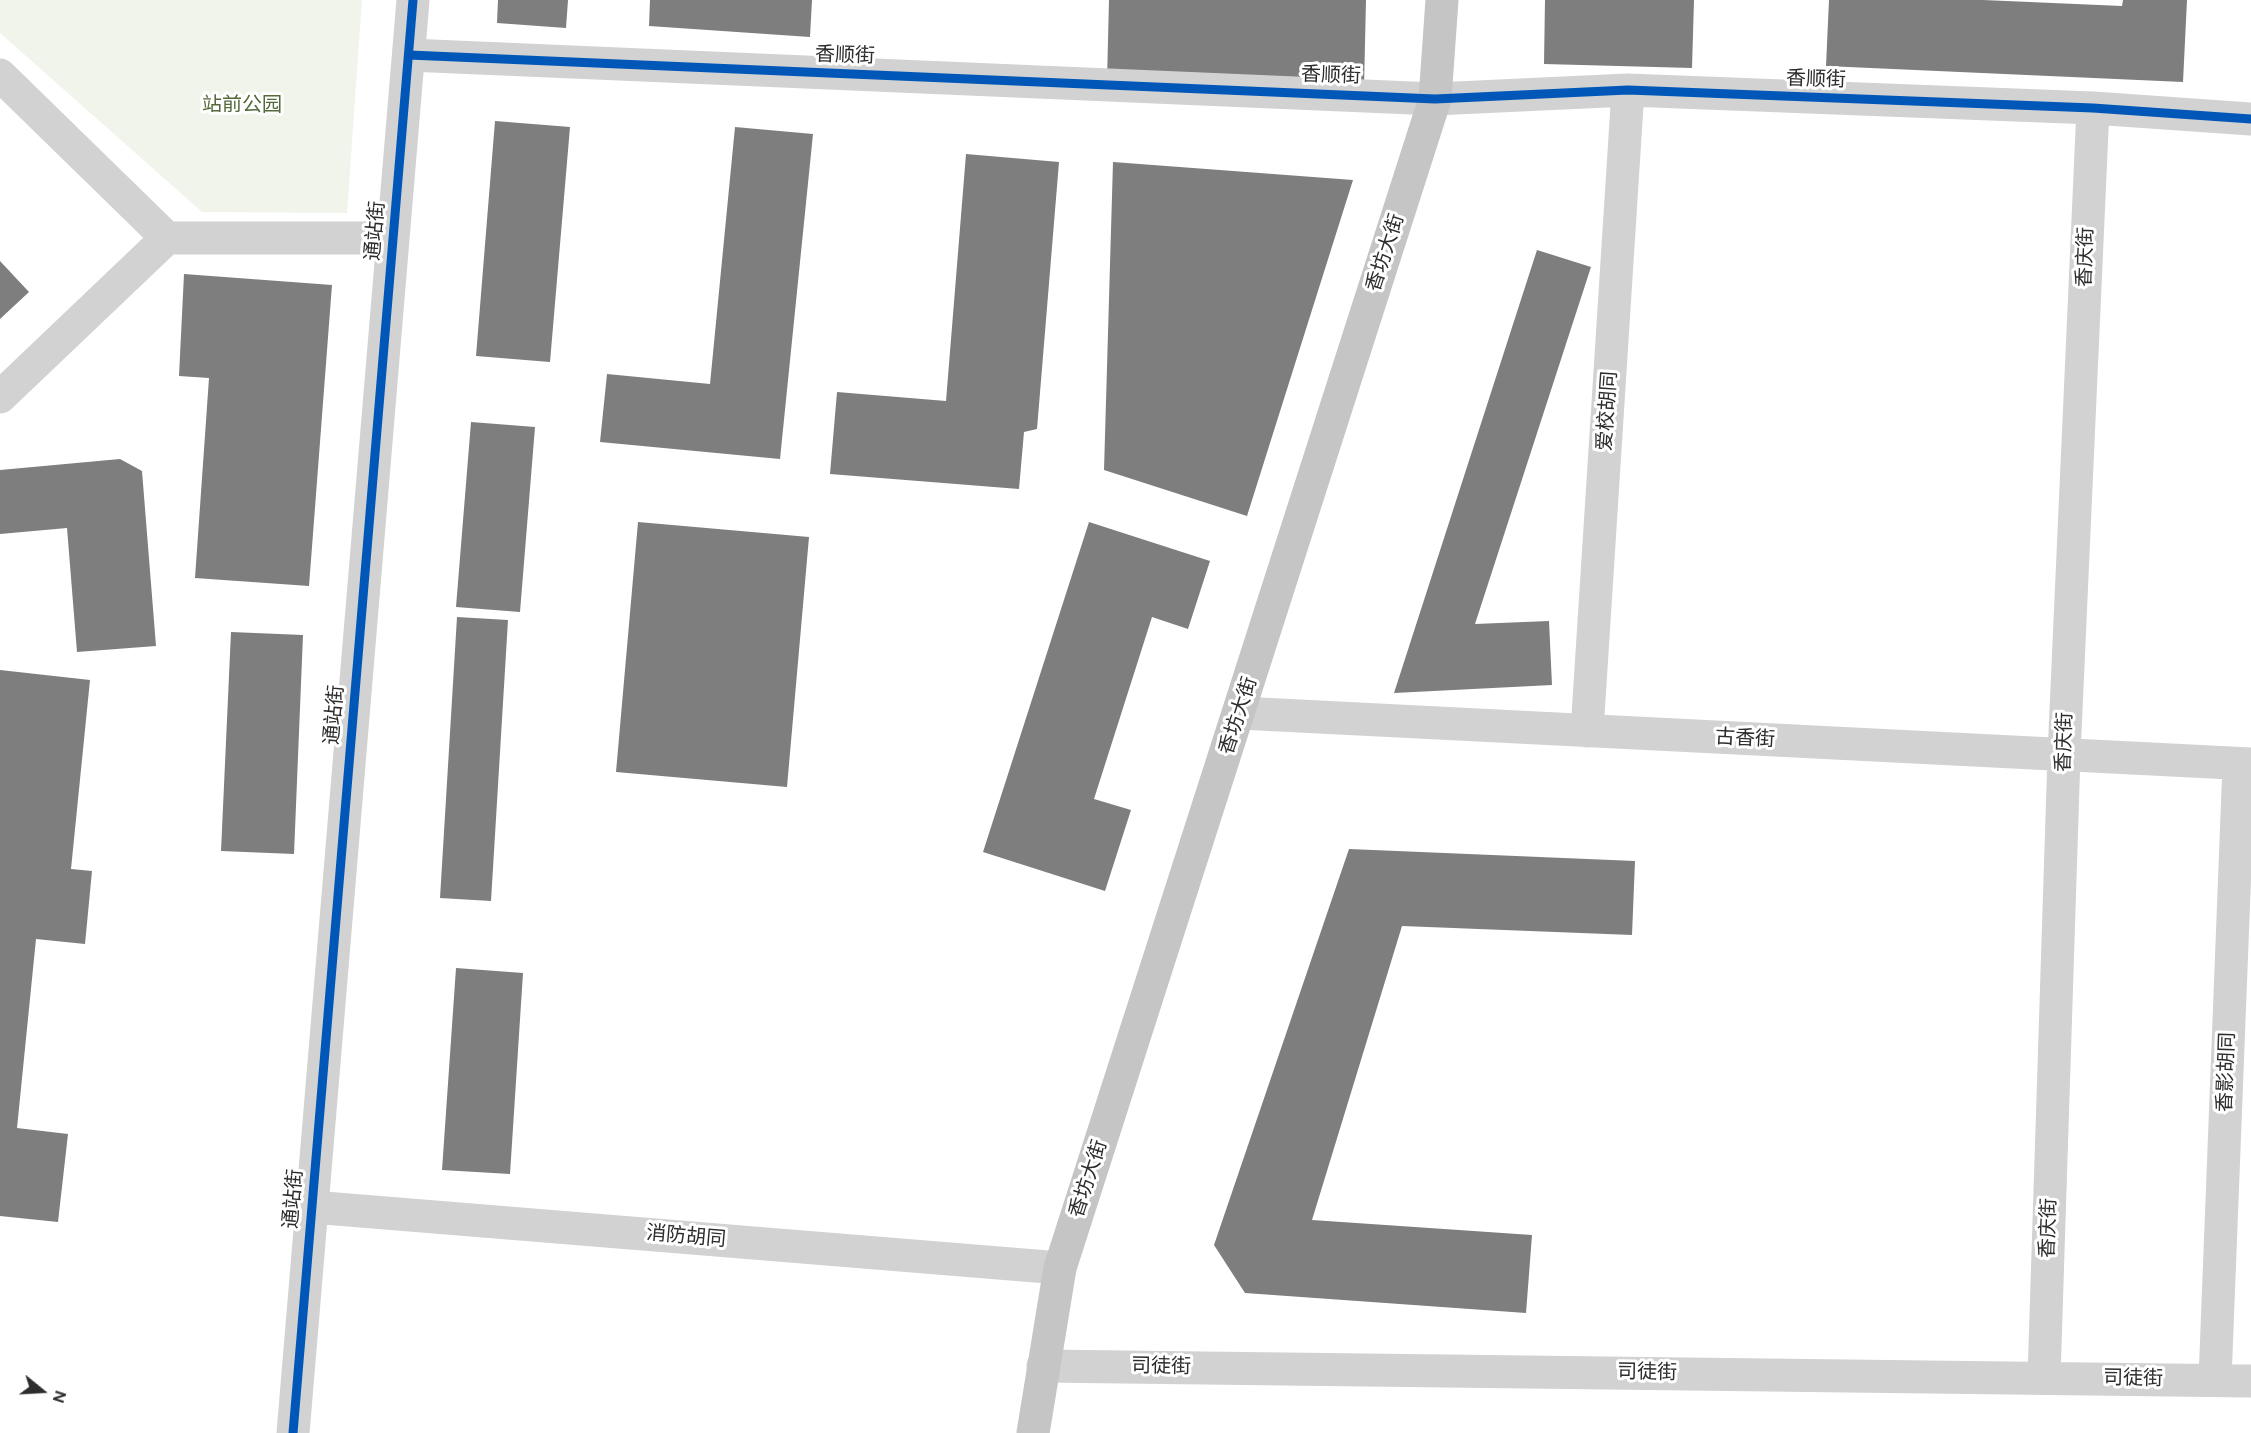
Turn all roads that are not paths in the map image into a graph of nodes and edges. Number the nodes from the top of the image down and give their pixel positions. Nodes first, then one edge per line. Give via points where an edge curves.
1 (413, 0) edge
2 (1442, 0) edge
3 (409, 55) junction
4 (0, 75) edge
5 (1628, 90) junction
6 (1435, 99) junction
7 (2093, 108) junction
8 (2251, 119) edge
9 (167, 238) junction
10 (393, 238) junction
11 (0, 396) edge
12 (1240, 713) junction
13 (1587, 731) junction
14 (2064, 755) junction
15 (2245, 764) edge
16 (312, 1207) junction
17 (1060, 1268) junction
18 (1043, 1366) junction
19 (2044, 1377) junction
20 (2215, 1380) junction
21 (2251, 1380) edge
22 (293, 1433) edge
23 (1033, 1433) edge

1 - 3 street, 通站街
2 - 6 main road, 香坊大街
3 - 6 street, 香顺街
3 - 10 street, 通站街
4 - 9 street
5 - 6 street, 香顺街
5 - 7 street, 香顺街
5 - 13 street, 爱校胡同
6 - 12 main road, 香坊大街
7 - 8 street, 香顺街
7 - 14 street, 香庆街
9 - 10 street
9 - 11 street
10 - 16 street, 通站街
12 - 13 street, 古香街
12 - 17 main road, 香坊大街
13 - 14 street, 古香街
14 - 15 street, 古香街
14 - 19 street, 香庆街
15 - 20 street, 香影胡同
16 - 17 street, 消防胡同
16 - 22 street, 通站街
17 - 18 main road, 香坊大街
18 - 19 street, 司徒街
18 - 23 main road, 香坊大街
19 - 20 street, 司徒街
20 - 21 street, 司徒街

